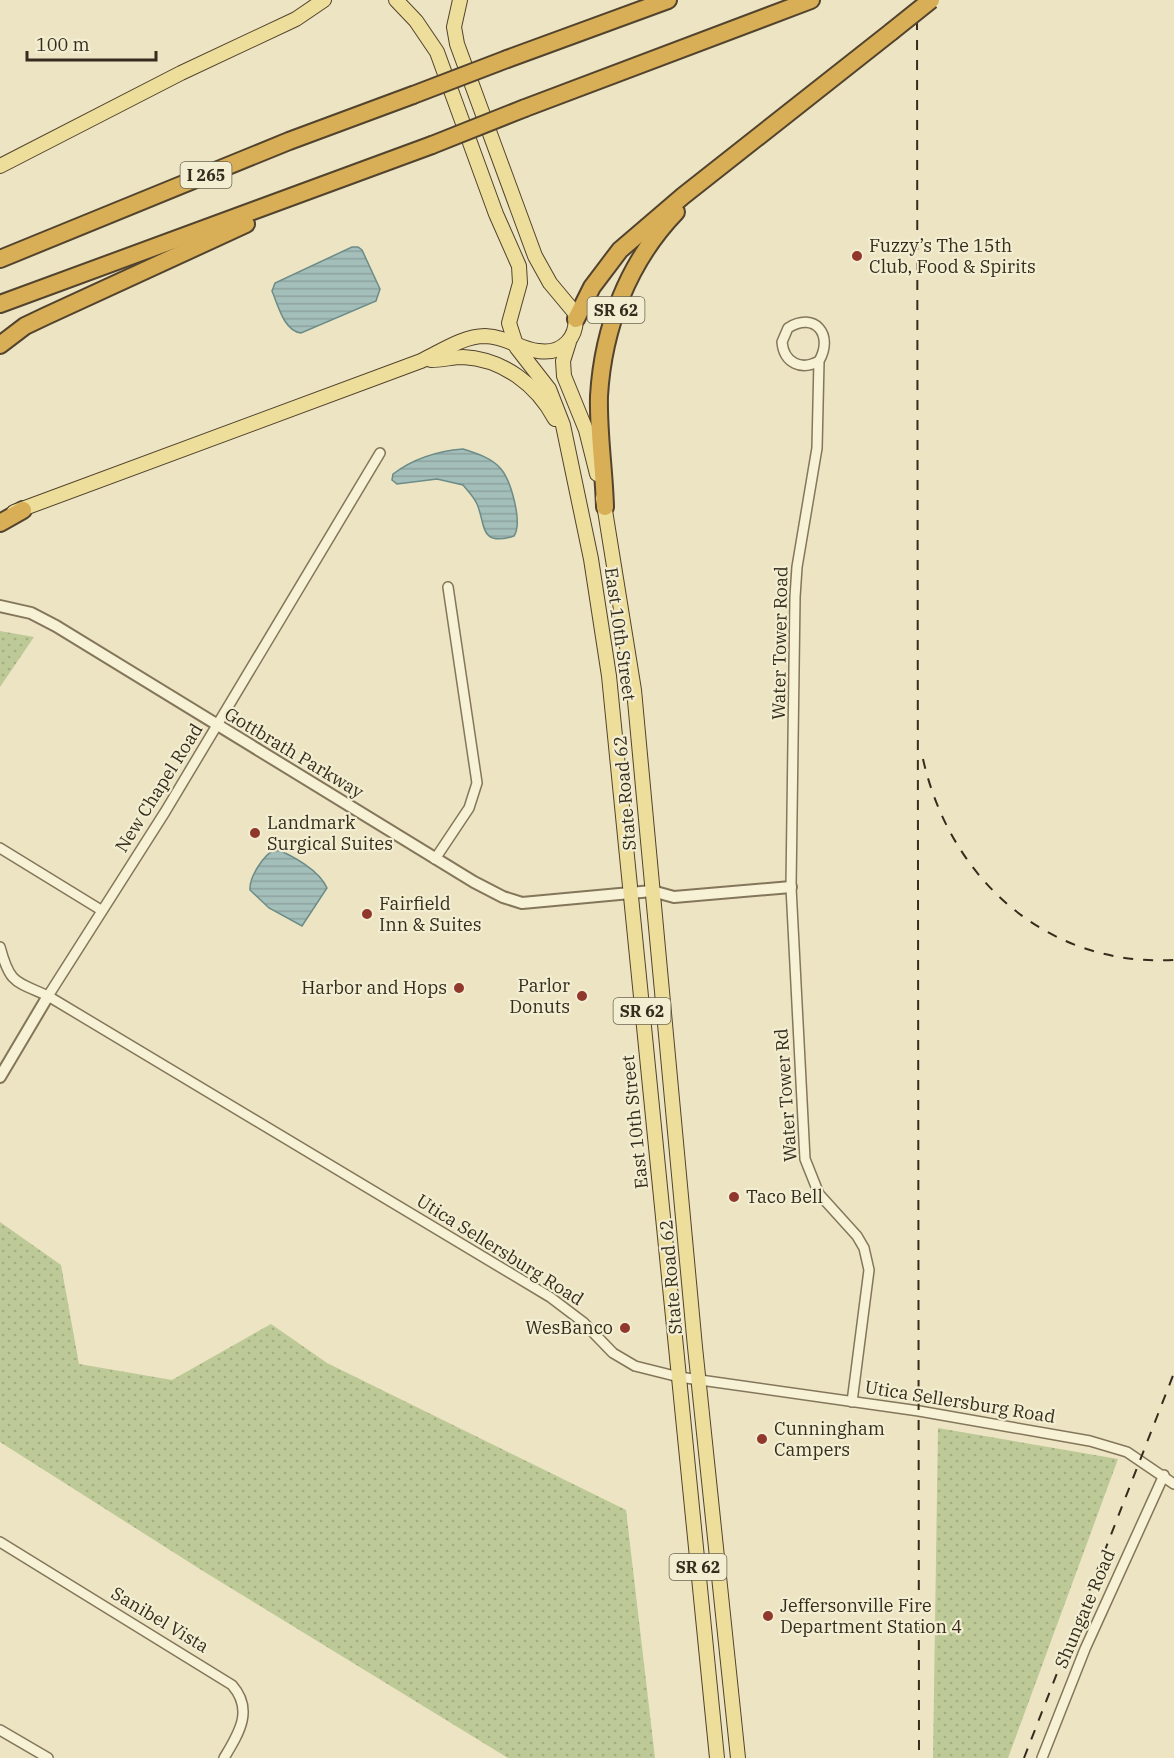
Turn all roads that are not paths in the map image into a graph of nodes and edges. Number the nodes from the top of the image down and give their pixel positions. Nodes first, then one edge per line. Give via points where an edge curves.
1 (324, 0) edge
2 (333, 0) edge
3 (396, 0) edge
4 (460, 0) edge
5 (668, 0) edge
6 (811, 0) edge
7 (931, 0) edge
8 (296, 19) junction
9 (736, 155) junction
10 (0, 166) edge
11 (322, 185) junction
12 (0, 260) edge
13 (0, 304) edge
14 (576, 319) junction
15 (569, 342) junction
16 (0, 345) edge
17 (518, 347) junction
18 (421, 361) junction
19 (819, 361) junction
20 (567, 442) junction
21 (380, 453) dead end
22 (605, 507) junction
23 (23, 510) junction
24 (0, 515) edge
25 (0, 523) edge
26 (448, 587) dead end
27 (0, 606) edge
28 (217, 726) junction
29 (0, 848) edge
30 (435, 859) junction
31 (791, 886) junction
32 (652, 891) junction
33 (631, 894) junction
34 (100, 910) junction
35 (793, 928) joint
36 (0, 947) edge
37 (48, 996) junction
38 (0, 1077) edge
39 (679, 1377) junction
40 (698, 1379) junction
41 (852, 1402) junction
42 (1164, 1475) junction
43 (1174, 1484) edge
44 (0, 1542) edge
45 (0, 1730) edge
46 (48, 1758) edge
47 (224, 1758) edge
48 (717, 1758) edge
49 (738, 1758) edge
50 (1042, 1758) edge

1 - 8 main road
2 - 8 main road
3 - 17 main road via 437,52 499,223 519,266 520,283 509,323
4 - 14 main road via 454,32 469,76 535,256
5 - 12 highway, I 265, bridge via 289,141
6 - 11 highway, bridge
7 - 9 highway, SR 62, bridge
8 - 10 main road
9 - 14 highway via 615,255
9 - 22 highway, SR 62 via 657,234 636,265 616,311 604,354 599,395
11 - 13 highway
11 - 16 highway via 36,321
14 - 15 main road
15 - 17 main road via 543,351
15 - 22 main road via 563,361 564,376 586,430
17 - 18 main road via 478,337
17 - 20 main road, East 10th Street / SR 62 via 552,394
18 - 20 main road via 475,358 513,373 540,396
18 - 23 main road
19 - 19 street, Water Tower Road via 801,366 788,358 782,342 788,328 802,322 818,326 826,342
19 - 31 street, Water Tower Road via 817,448 795,597
20 - 33 main road, East 10th Street / SR 62 via 609,676
21 - 28 street, New Chapel Road
22 - 32 main road, State Road 62 / SR 62 via 634,690
23 - 24 main road
23 - 25 highway
26 - 30 street via 477,783 469,808
27 - 28 street, Gottbrath Parkway via 31,613 56,626
28 - 30 street, Gottbrath Parkway
28 - 34 street, New Chapel Road
29 - 34 street
30 - 33 street, Gottbrath Parkway via 503,897 522,903
31 - 32 street, Gottbrath Parkway via 674,897
31 - 35 street, Water Tower Road
32 - 33 street, Gottbrath Parkway
32 - 40 main road, State Road 62 / SR 62
33 - 39 main road, East 10th Street / SR 62
34 - 37 street, New Chapel Road
35 - 41 street, Water Tower Rd via 805,1159 819,1194 864,1248 868,1270
36 - 37 street, Utica Sellersburg Road via 10,977
37 - 38 street, New Chapel Road
37 - 39 street, Utica Sellersburg Road via 550,1297 625,1362
39 - 40 street, Utica Sellersburg Road
39 - 48 main road, East 10th Street / SR 62
40 - 41 street, Utica Sellersburg Road
40 - 49 main road, State Road 62 / SR 62
41 - 42 street, Utica Sellersburg Road via 1104,1444 1127,1452
42 - 43 street, Utica Sellersburg Road
42 - 50 street, Shungate Road via 1085,1648
44 - 47 street, Sanibel Vista via 232,1685 240,1694 244,1717
45 - 46 street

